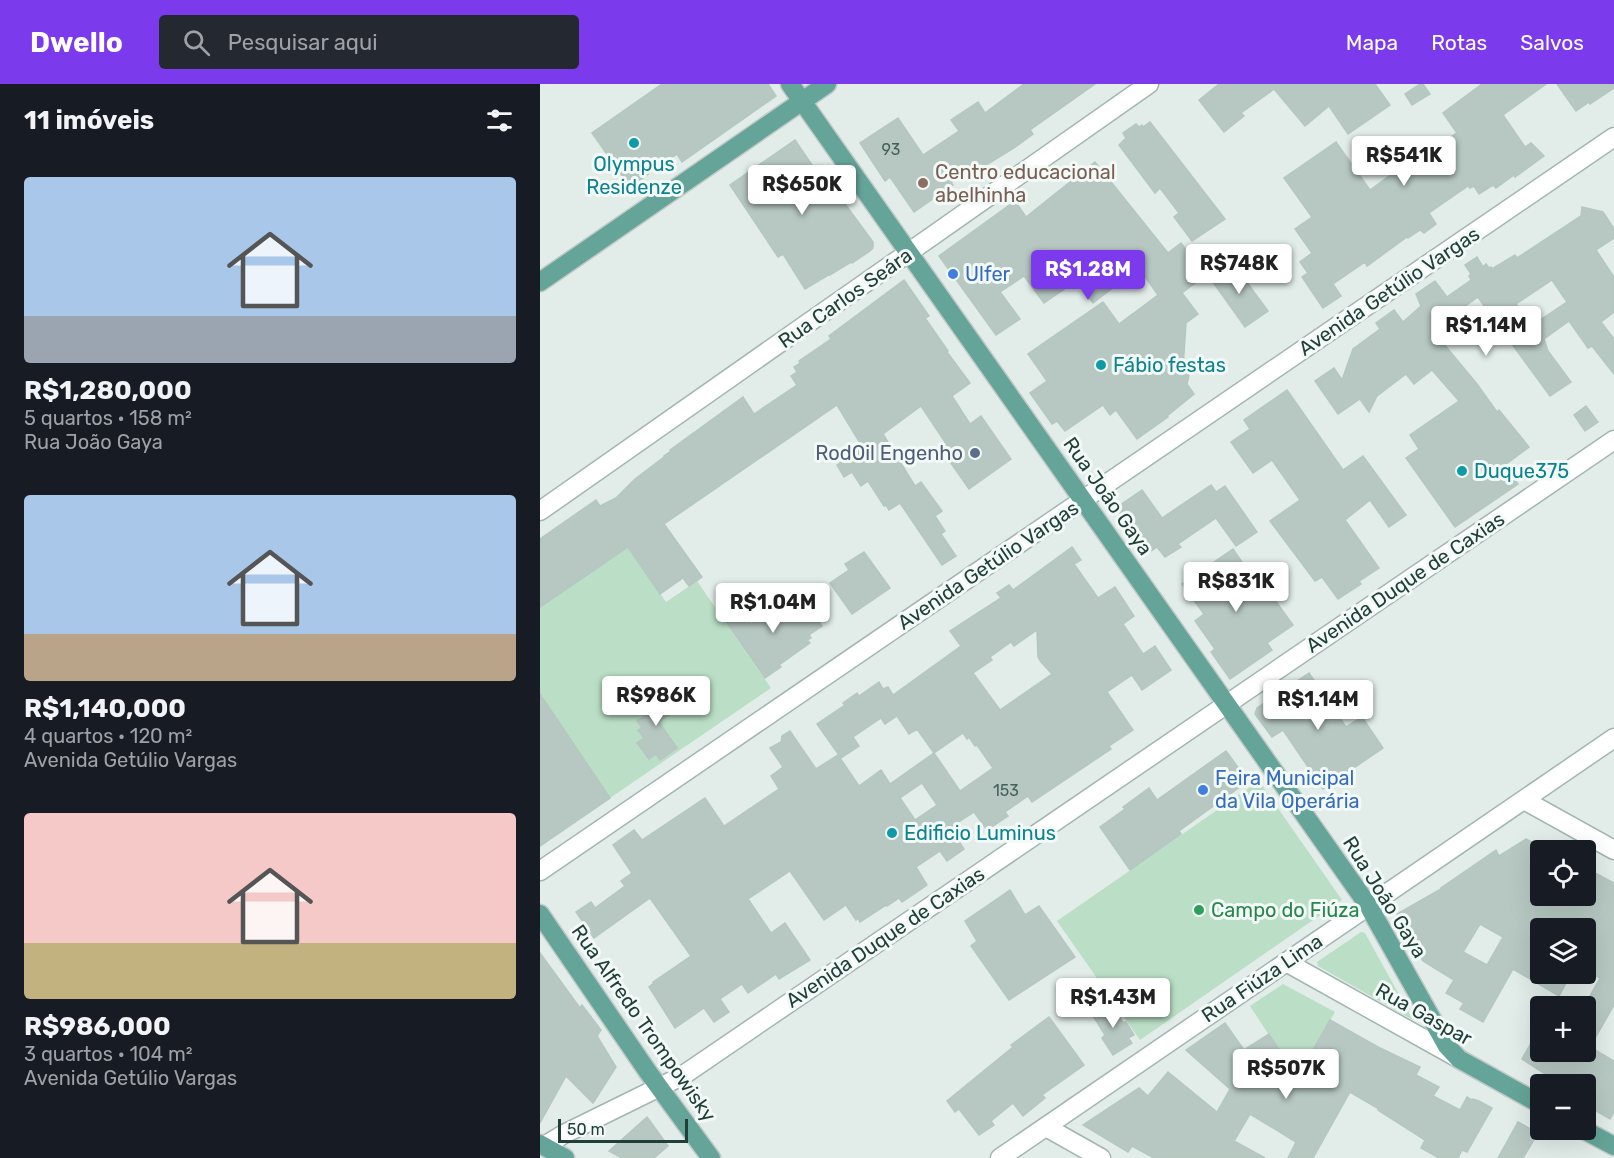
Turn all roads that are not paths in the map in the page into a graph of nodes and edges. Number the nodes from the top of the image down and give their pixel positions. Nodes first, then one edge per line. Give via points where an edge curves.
1 (790, 84) edge
2 (827, 84) edge
3 (1149, 84) edge
4 (802, 102) junction
5 (1614, 137) edge
6 (909, 252) junction
7 (540, 282) edge
8 (1614, 440) edge
9 (1083, 500) junction
10 (540, 512) edge
11 (1227, 704) junction
12 (1614, 738) edge
13 (1524, 800) junction
14 (1614, 850) edge
15 (540, 871) edge
16 (1368, 905) junction
17 (540, 914) edge
18 (1286, 962) junction
19 (1459, 1059) junction
20 (659, 1087) junction
21 (1530, 1098) edge
22 (1046, 1126) junction
23 (1596, 1136) edge
24 (542, 1146) edge
25 (1614, 1146) edge
26 (566, 1158) edge
27 (711, 1158) edge
28 (1000, 1158) edge
29 (1101, 1158) edge

1 - 4 main road, Rua João Gaya
2 - 4 main road
3 - 6 street, Rua Carlos Seára
4 - 6 main road, Rua João Gaya
4 - 7 main road
5 - 9 street, Avenida Getúlio Vargas
6 - 9 main road, Rua João Gaya
6 - 10 street, Rua Carlos Seára
8 - 11 street, Avenida Duque de Caxias
9 - 11 main road, Rua João Gaya
9 - 15 street, Avenida Getúlio Vargas
11 - 16 main road, Rua João Gaya
11 - 20 street, Avenida Duque de Caxias via 682,1076
12 - 13 street, Rua Fiúza Lima
13 - 14 street
13 - 16 street, Rua Fiúza Lima
16 - 18 street, Rua Fiúza Lima
16 - 19 main road, Rua João Gaya via 1447,1046
17 - 20 main road, Rua Alfredo Trompowisky
18 - 19 street, Rua Gaspar
18 - 22 street, Rua Fiúza Lima
19 - 21 main road, Rua Gaspar
20 - 24 street, Avenida Duque de Caxias
20 - 27 main road, Rua Alfredo Trompowisky
22 - 28 street, Rua Fiúza Lima
22 - 29 street
23 - 25 main road
24 - 26 main road

